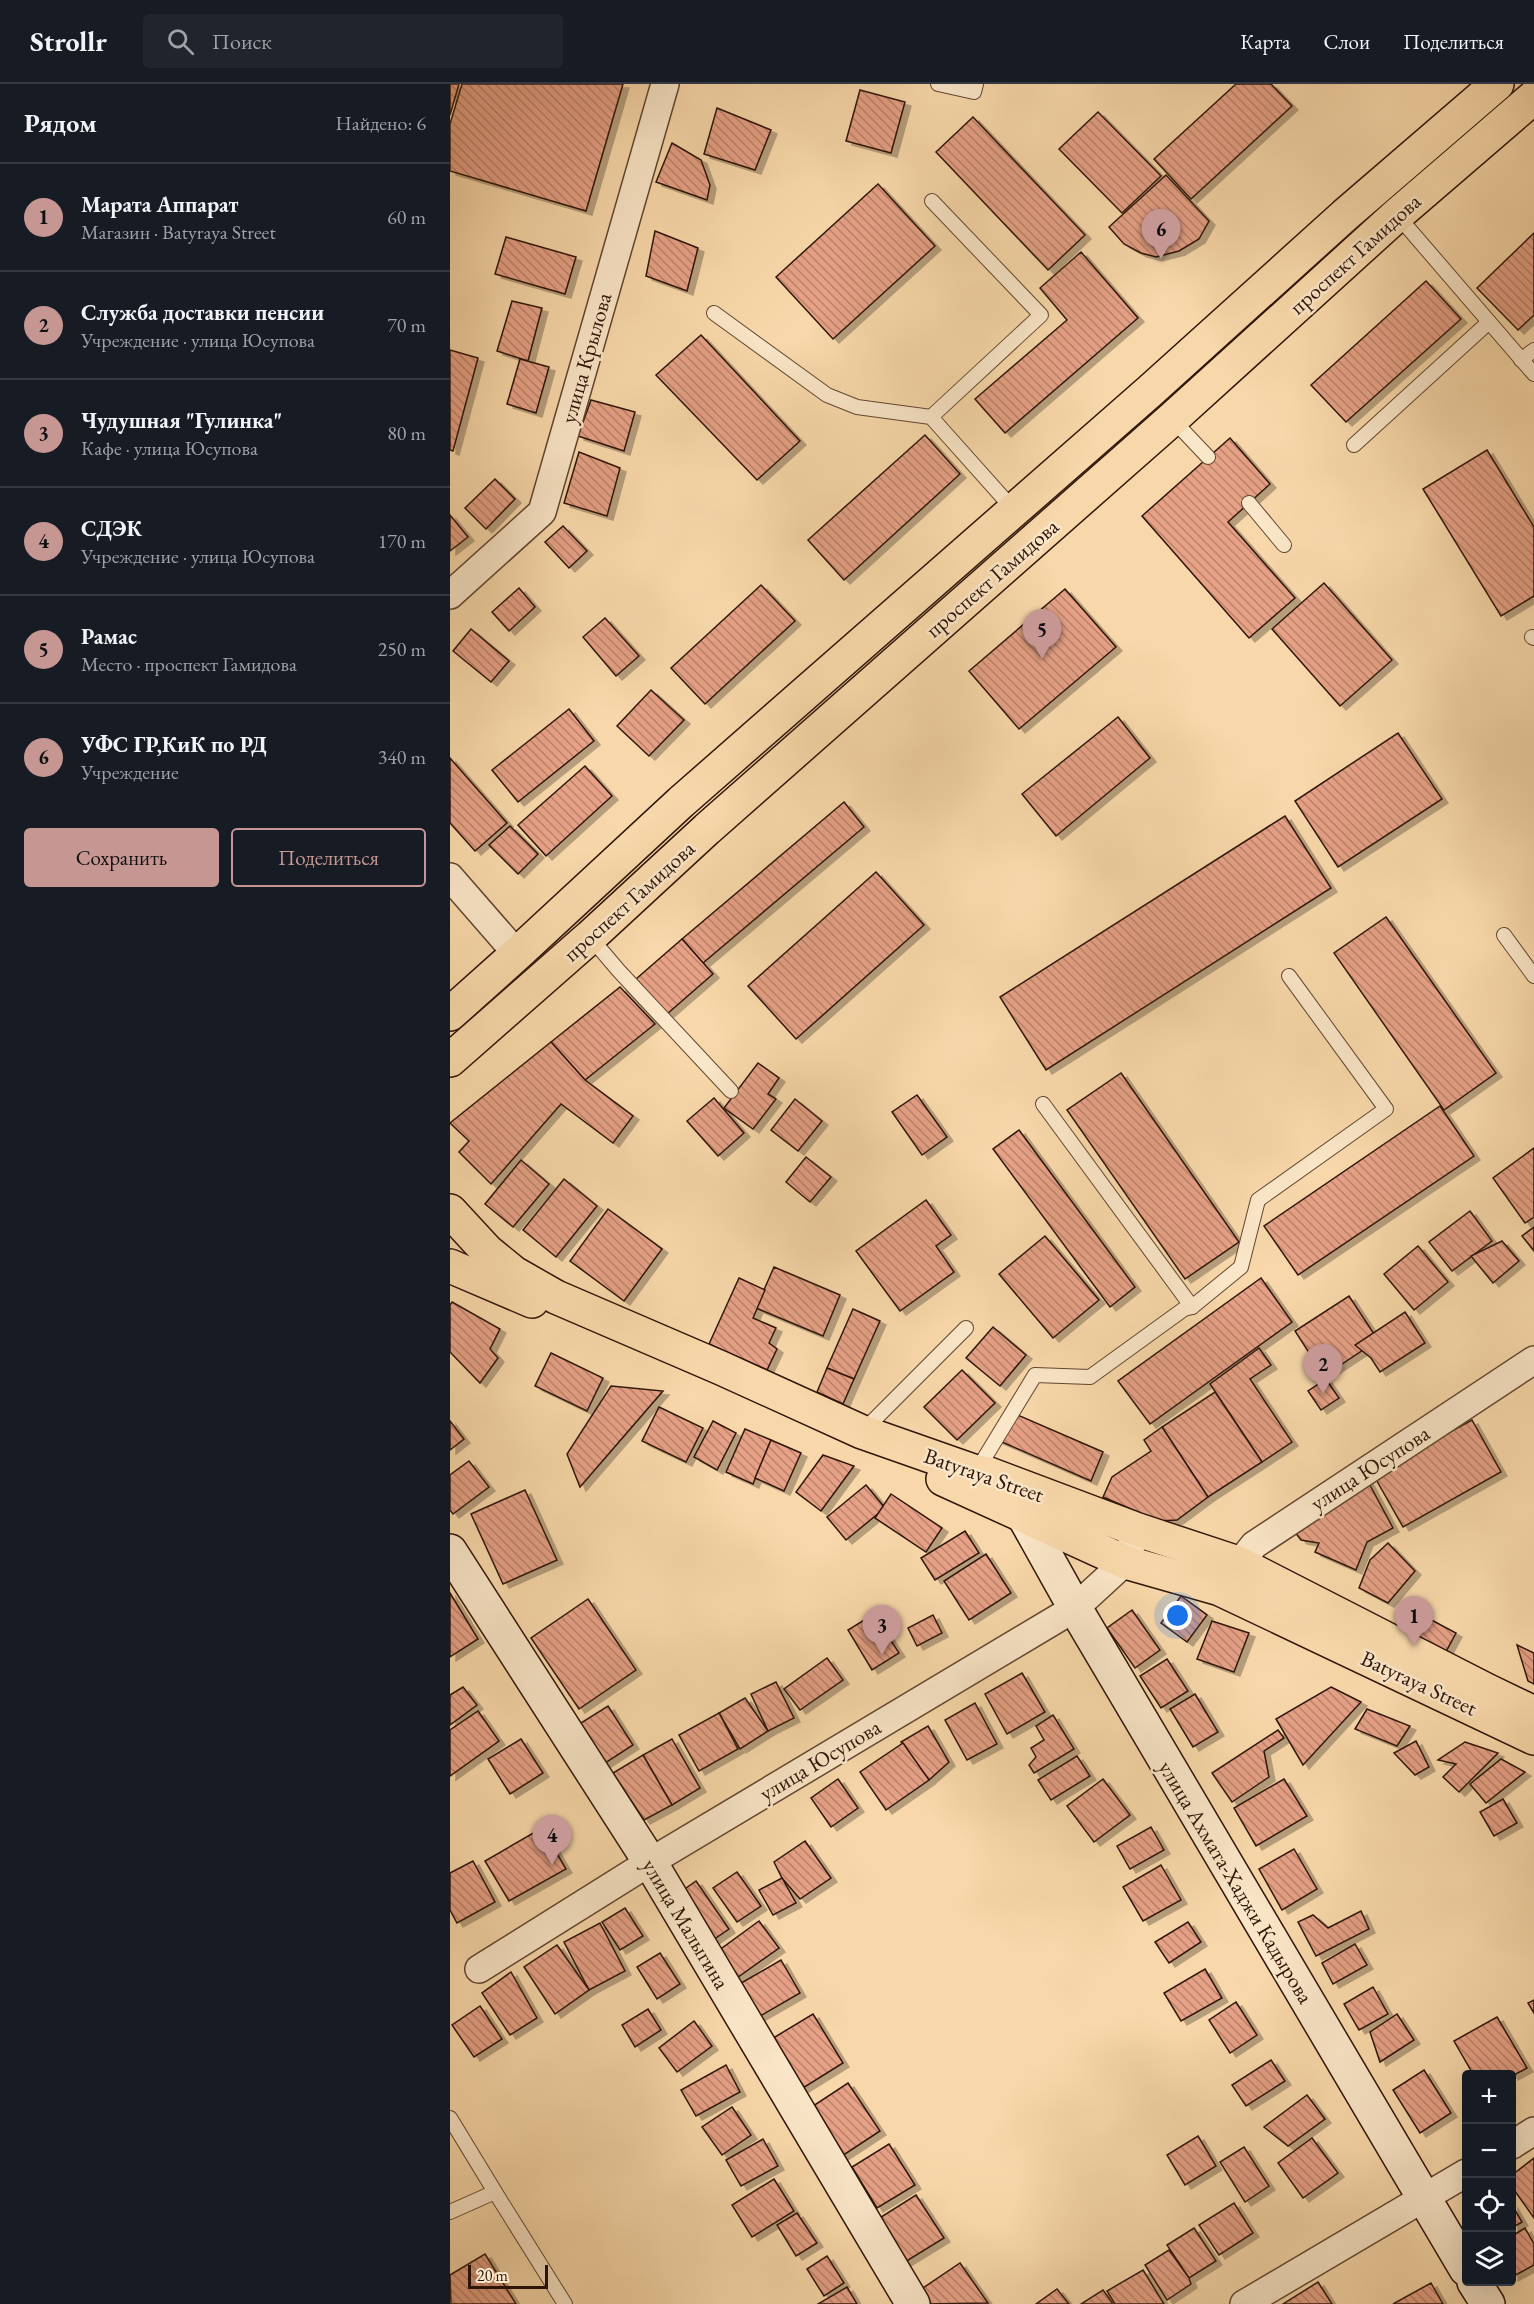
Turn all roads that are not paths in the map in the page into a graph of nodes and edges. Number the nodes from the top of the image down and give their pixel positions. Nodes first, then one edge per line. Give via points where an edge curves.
1 (665, 84) edge
2 (938, 84) edge
3 (976, 84) edge
4 (1496, 84) edge
5 (1534, 97) edge
6 (932, 201) dead end
7 (1397, 215) junction
8 (714, 313) dead end
9 (1489, 322) junction
10 (1534, 350) edge
11 (1521, 360) junction
12 (1534, 374) edge
13 (931, 417) junction
14 (1172, 419) junction
15 (1354, 445) dead end
16 (1208, 457) dead end
17 (1249, 503) dead end
18 (1014, 510) junction
19 (1284, 544) dead end
20 (450, 595) edge
21 (681, 802) junction
22 (707, 829) junction
23 (450, 877) edge
24 (1504, 935) dead end
25 (590, 937) junction
26 (517, 954) junction
27 (1289, 976) dead end
28 (1534, 976) edge
29 (450, 1014) edge
30 (450, 1060) edge
31 (731, 1091) dead end
32 (1043, 1104) dead end
33 (450, 1211) edge
34 (463, 1271) edge
35 (1191, 1306) junction
36 (966, 1328) dead end
37 (1534, 1360) edge
38 (859, 1438) junction
39 (971, 1480) junction
40 (1027, 1503) junction
41 (1138, 1530) junction
42 (450, 1551) edge
43 (1125, 1562) junction
44 (1229, 1576) junction
45 (1075, 1608) junction
46 (1534, 1713) edge
47 (1534, 1738) edge
48 (650, 1862) junction
49 (479, 1969) dead end
50 (450, 2118) edge
51 (1534, 2131) edge
52 (1516, 2142) edge
53 (1462, 2176) edge
54 (495, 2192) junction
55 (1424, 2199) junction
56 (450, 2212) edge
57 (1462, 2261) edge
58 (1477, 2286) edge
59 (565, 2304) edge
60 (913, 2304) edge
61 (1244, 2304) edge
62 (1488, 2304) edge

1 - 20 street, улица Крылова via 542,512
2 - 3 lane via 974,92
4 - 18 main road, проспект Гамидова
5 - 7 main road, проспект Гамидова
6 - 13 lane via 1041,315
7 - 9 lane
7 - 14 main road, проспект Гамидова
8 - 13 lane via 827,395 857,407
9 - 11 lane
9 - 15 lane
10 - 11 lane
11 - 12 lane
13 - 18 lane
14 - 16 lane
14 - 22 main road, проспект Гамидова
17 - 19 lane
18 - 21 main road, проспект Гамидова
21 - 22 street
21 - 26 main road, проспект Гамидова
22 - 25 main road, проспект Гамидова
23 - 26 street
24 - 28 lane
25 - 30 main road, проспект Гамидова
25 - 31 lane
26 - 29 main road, проспект Гамидова
27 - 35 lane via 1386,1109 1258,1200 1241,1267
32 - 35 lane
33 - 38 main road, Batyraya Street via 514,1273 556,1297 721,1368
34 - 38 main road, Batyraya Street
35 - 39 lane via 1090,1377 1035,1375
36 - 38 lane
37 - 44 street, улица Юсупова via 1254,1545
38 - 39 main road, Batyraya Street
39 - 40 main road, Batyraya Street via 989,1474
40 - 41 main road, Batyraya Street
40 - 43 main road, Batyraya Street
40 - 45 main road, улица Ахмата-Хаджи Кадырова
41 - 43 street, улица Юсупова
41 - 44 main road, Batyraya Street
42 - 48 main road, улица Малыгина
43 - 44 main road, Batyraya Street
43 - 45 street, улица Юсупова
44 - 46 main road, Batyraya Street
44 - 47 main road, Batyraya Street
45 - 48 street, улица Юсупова
45 - 55 main road, улица Ахмата-Хаджи Кадырова
48 - 49 street, улица Юсупова
48 - 60 main road, улица Малыгина
50 - 54 lane
51 - 52 street
53 - 55 street
54 - 56 lane
54 - 59 lane
55 - 57 main road, улица Ахмата-Хаджи Кадырова
55 - 61 street
58 - 62 main road

